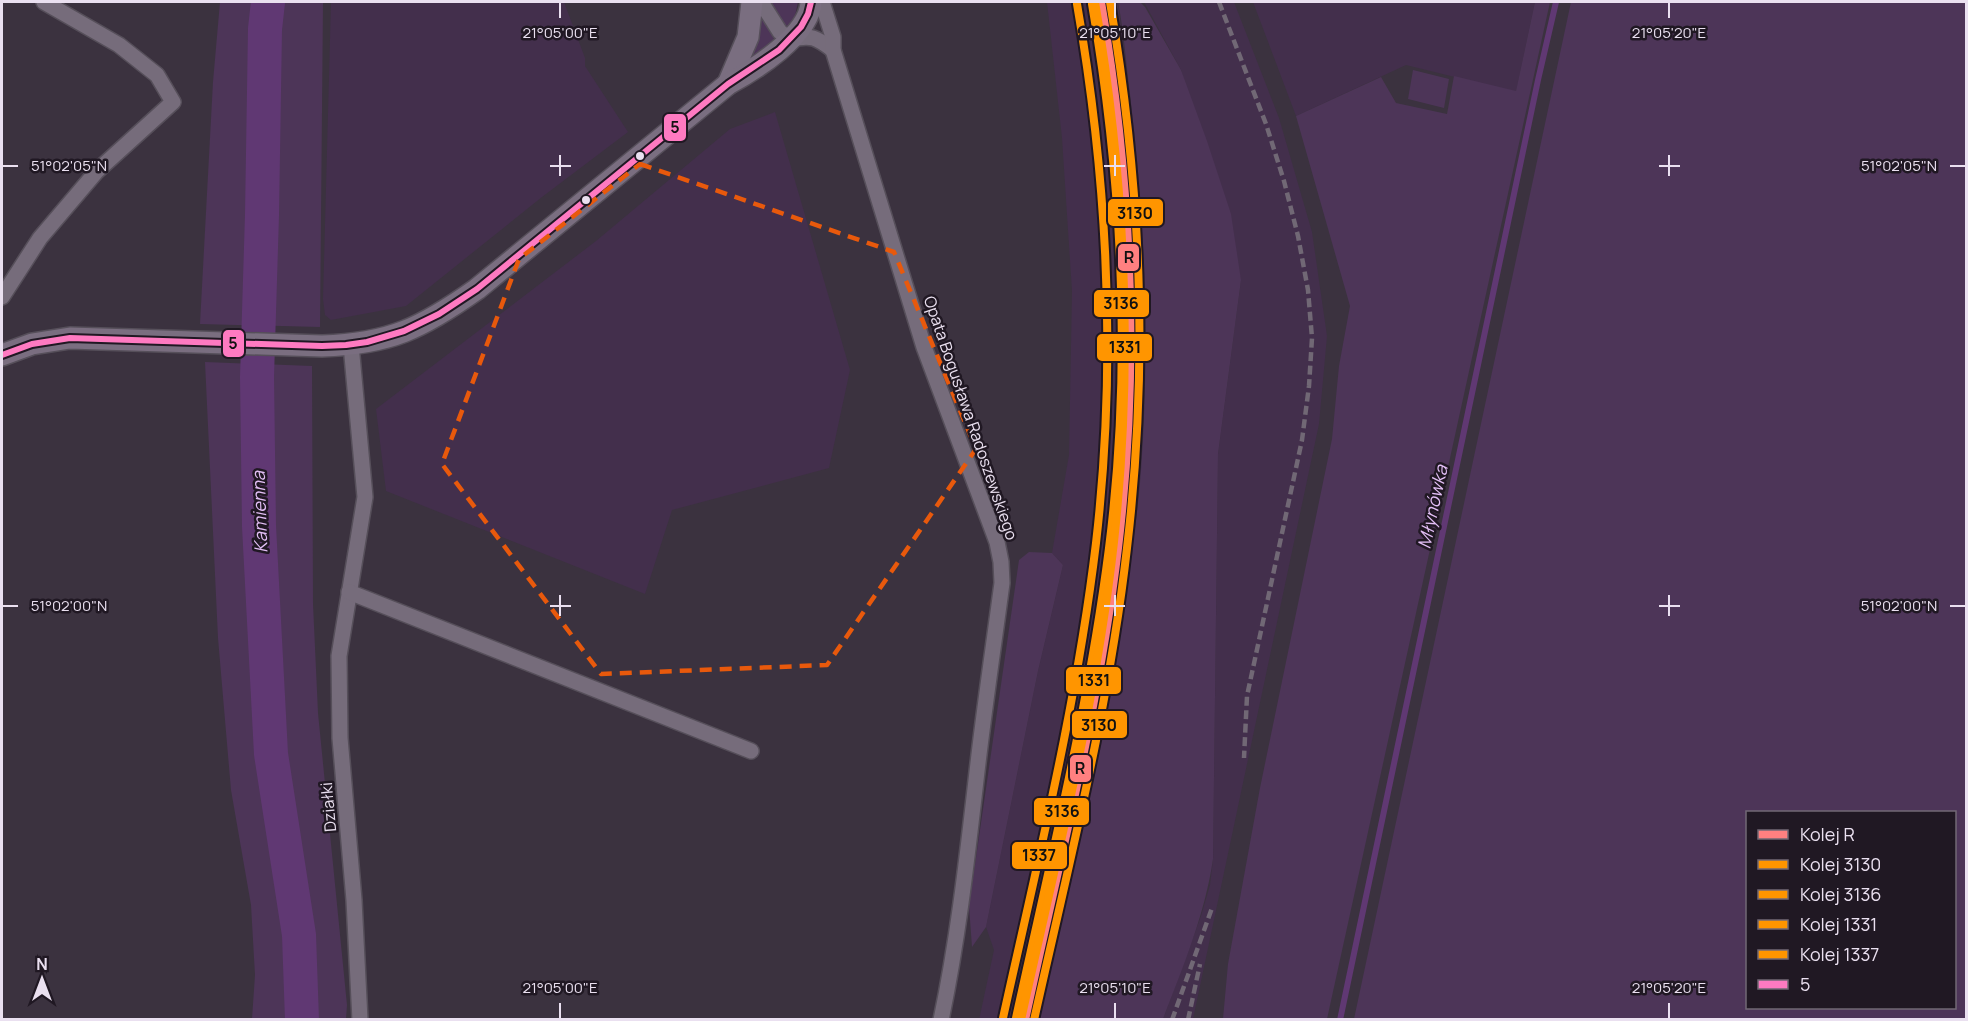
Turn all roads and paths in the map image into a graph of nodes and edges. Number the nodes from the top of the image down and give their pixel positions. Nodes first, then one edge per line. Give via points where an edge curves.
1 (44, 2) edge
2 (752, 2) edge
3 (761, 2) edge
4 (811, 2) edge
5 (822, 2) edge
6 (791, 39) junction
7 (833, 50) junction
8 (728, 84) junction
9 (2, 297) edge
10 (351, 345) junction
11 (2, 355) edge
12 (349, 591) junction
13 (746, 749) dead end
14 (360, 1020) edge
15 (941, 1020) edge

1 - 9 street via 119,45 157,75 173,102 97,171 40,238
2 - 8 street via 748,36
3 - 6 street via 780,32
4 - 6 street via 803,24
5 - 7 street, Opata Bogusława Radoszewskiego
6 - 7 street via 810,36
6 - 8 street
7 - 15 street, Opata Bogusława Radoszewskiego via 924,347 1001,562 1002,583 966,876
8 - 10 street via 440,316 399,335
10 - 11 street via 69,338 32,344
10 - 12 street, Działki via 365,498
12 - 13 street
12 - 14 street, Działki via 339,656 340,738

